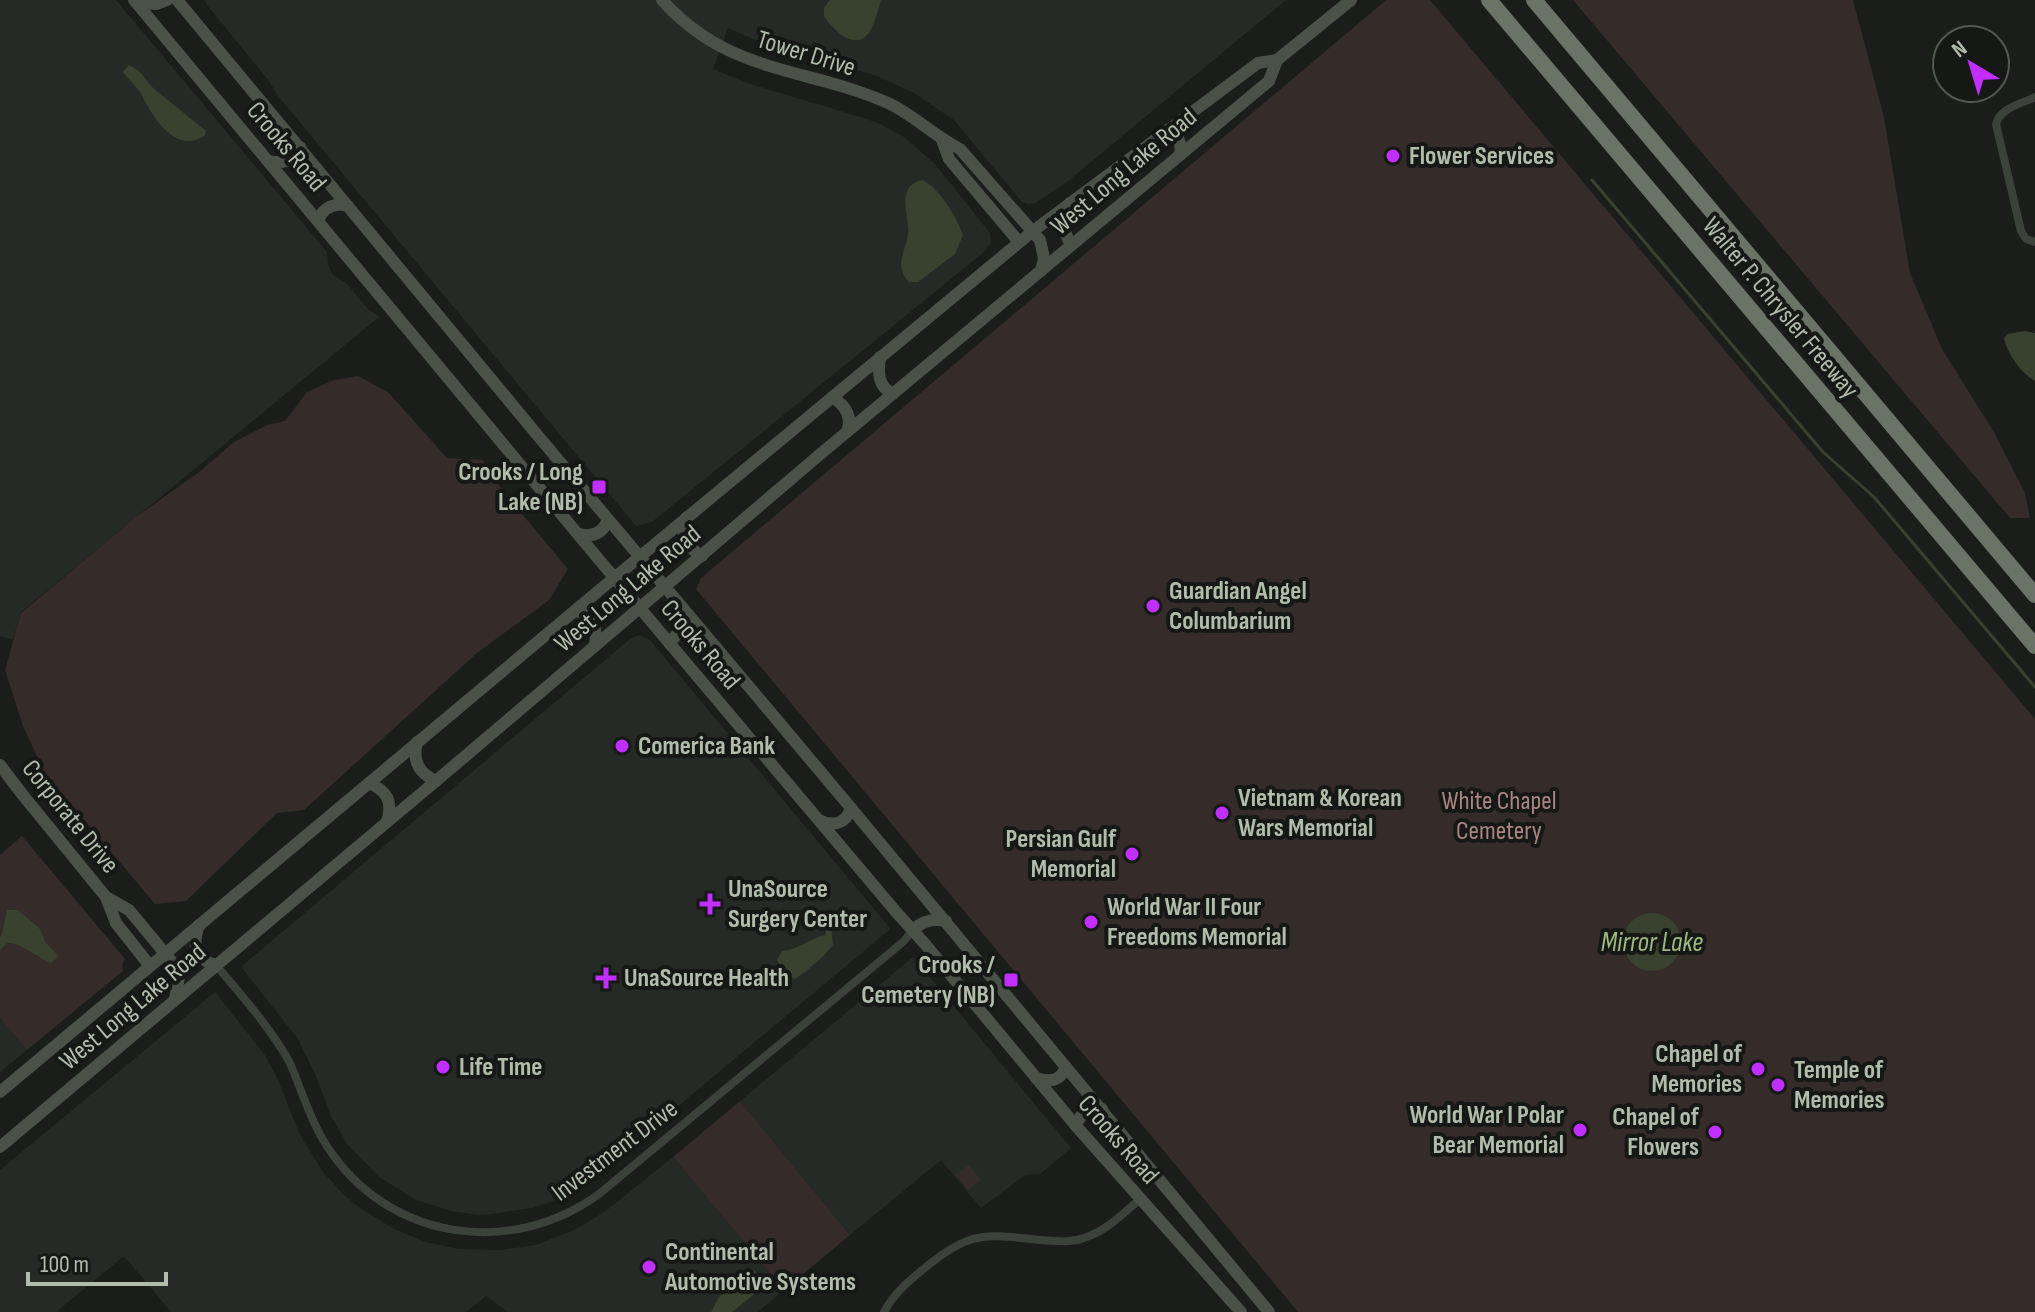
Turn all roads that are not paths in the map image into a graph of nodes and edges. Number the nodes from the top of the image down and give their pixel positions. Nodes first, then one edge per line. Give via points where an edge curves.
1 (167, 0) edge
2 (177, 0) edge
3 (662, 0) edge
4 (1351, 0) edge
5 (1489, 0) edge
6 (1534, 0) edge
7 (135, 1) edge
8 (1277, 60) junction
9 (2035, 97) edge
10 (1169, 129) junction
11 (942, 140) junction
12 (300, 147) junction
13 (1180, 155) junction
14 (269, 161) junction
15 (1072, 201) junction
16 (348, 206) junction
17 (318, 220) junction
18 (1033, 231) junction
19 (1019, 242) junction
20 (2035, 242) edge
21 (1071, 245) junction
22 (1041, 271) junction
23 (880, 357) junction
24 (893, 394) junction
25 (832, 397) junction
26 (847, 432) junction
27 (687, 517) junction
28 (608, 520) junction
29 (579, 534) junction
30 (702, 556) junction
31 (640, 557) junction
32 (615, 578) junction
33 (664, 587) junction
34 (2035, 595) edge
35 (640, 607) junction
36 (575, 611) junction
37 (700, 630) junction
38 (670, 644) junction
39 (595, 646) junction
40 (2035, 646) edge
41 (417, 742) junction
42 (0, 765) edge
43 (436, 781) junction
44 (369, 783) junction
45 (851, 808) junction
46 (819, 820) junction
47 (387, 822) junction
48 (106, 897) junction
49 (946, 921) junction
50 (199, 925) junction
51 (913, 930) junction
52 (165, 954) junction
53 (216, 965) junction
54 (150, 966) junction
55 (175, 1000) junction
56 (1066, 1067) junction
57 (1036, 1078) junction
58 (0, 1092) edge
59 (1102, 1109) junction
60 (1076, 1126) junction
61 (1, 1145) edge
62 (1140, 1199) junction
63 (1224, 1256) junction
64 (1199, 1265) junction
65 (884, 1312) edge
66 (1241, 1312) edge
67 (1269, 1312) edge

1 - 7 main road
2 - 12 main road, Crooks Road
3 - 11 main road, Tower Drive via 692,29 728,52 888,103
4 - 8 main road, West Long Lake Road
5 - 40 highway, Walter P. Chrysler Freeway
6 - 34 highway, Walter P. Chrysler Freeway
7 - 14 main road, Crooks Road
8 - 10 main road, West Long Lake Road via 1258,63
8 - 13 main road, West Long Lake Road via 1269,81
9 - 20 street via 1996,120 2021,231
10 - 13 main road via 1181,143
10 - 15 main road, West Long Lake Road
11 - 18 main road, Tower Drive via 960,149
11 - 19 main road, Tower Drive via 949,159
12 - 14 main road via 289,161
12 - 16 main road, Crooks Road
13 - 21 main road, West Long Lake Road
14 - 17 main road, Crooks Road
15 - 18 main road, West Long Lake Road
15 - 21 main road via 1064,226
16 - 17 main road via 326,208
16 - 28 main road, Crooks Road
17 - 29 main road, Crooks Road
18 - 19 main road, West Long Lake Road
18 - 22 main road via 1044,251
19 - 23 main road, West Long Lake Road
21 - 22 main road, West Long Lake Road
22 - 24 main road, West Long Lake Road
23 - 24 main road via 880,380
23 - 25 main road, West Long Lake Road
24 - 26 main road, West Long Lake Road
25 - 26 main road via 847,411
25 - 27 main road, West Long Lake Road
26 - 30 main road, West Long Lake Road
27 - 30 main road via 684,539
27 - 31 main road, West Long Lake Road
28 - 29 main road via 596,535
28 - 31 main road, Crooks Road
29 - 32 main road, Crooks Road
30 - 33 main road, West Long Lake Road
31 - 32 main road, West Long Lake Road
31 - 33 main road, Crooks Road
32 - 35 main road, Crooks Road
32 - 36 main road, West Long Lake Road
33 - 35 main road, West Long Lake Road
33 - 37 main road, Crooks Road
35 - 38 main road, Crooks Road
35 - 39 main road, West Long Lake Road
36 - 39 main road via 594,623
36 - 41 main road, West Long Lake Road
37 - 38 main road via 682,630
37 - 45 main road, Crooks Road
38 - 46 main road, Crooks Road
39 - 43 main road, West Long Lake Road
41 - 43 main road via 417,765
41 - 44 main road, West Long Lake Road
42 - 48 main road, Corporate Drive
43 - 47 main road, West Long Lake Road
44 - 47 main road via 388,797
44 - 50 main road, West Long Lake Road
45 - 46 main road via 838,823
45 - 49 main road, Crooks Road
46 - 51 main road, Crooks Road
47 - 53 main road, West Long Lake Road
48 - 52 main road, Corporate Drive via 129,910
48 - 54 main road, Corporate Drive via 116,923
49 - 51 main road via 929,920
49 - 56 main road, Crooks Road
50 - 52 main road, West Long Lake Road
50 - 53 main road via 196,950
51 - 53 street, Investment Drive via 592,1200 556,1220 500,1233 471,1233 415,1220 356,1182 320,1135 283,1050
51 - 57 main road, Crooks Road
52 - 54 main road, West Long Lake Road
52 - 55 main road, Corporate Drive via 179,977
53 - 55 main road, West Long Lake Road
54 - 58 main road, West Long Lake Road
55 - 61 main road, West Long Lake Road
56 - 57 main road via 1054,1080
56 - 59 main road, Crooks Road
57 - 60 main road, Crooks Road
59 - 60 main road via 1085,1112
59 - 63 main road, Crooks Road
60 - 62 main road, Crooks Road
62 - 64 main road, Crooks Road
62 - 65 street via 1105,1228 1081,1239 981,1236 960,1242 903,1287
63 - 64 main road via 1216,1266
63 - 67 main road, Crooks Road
64 - 66 main road, Crooks Road

